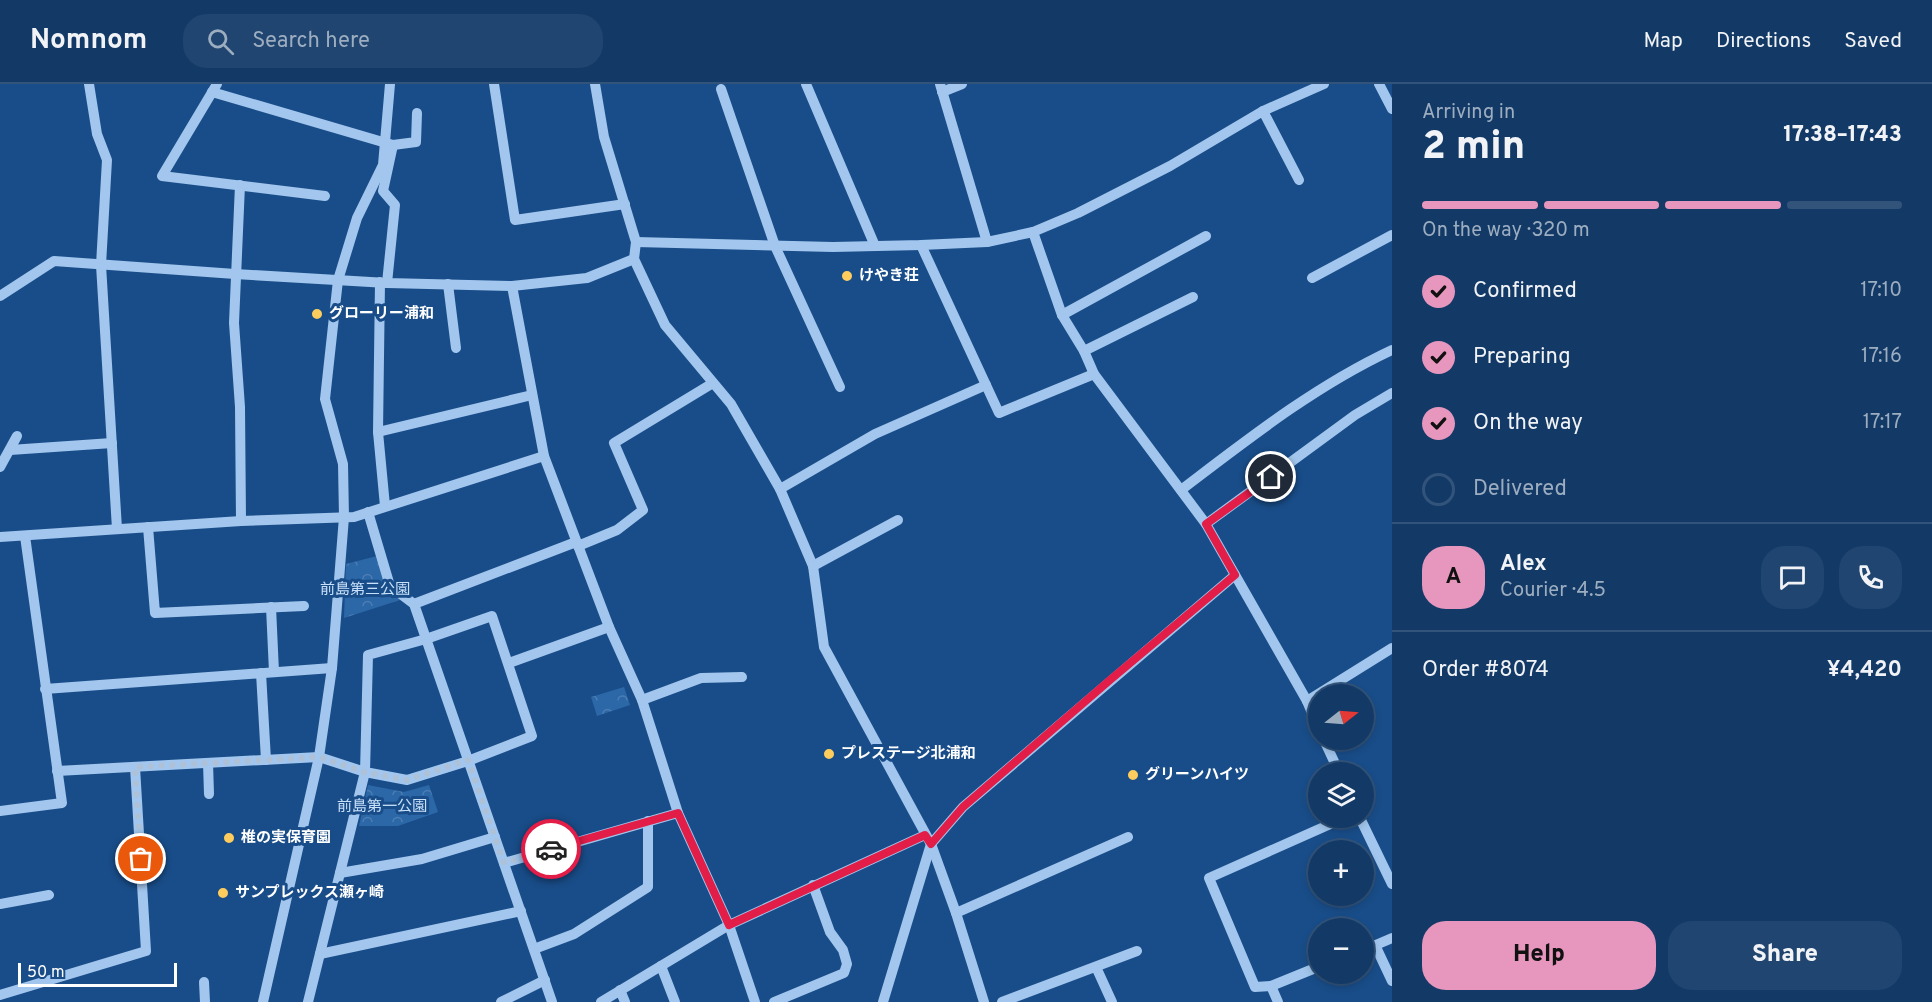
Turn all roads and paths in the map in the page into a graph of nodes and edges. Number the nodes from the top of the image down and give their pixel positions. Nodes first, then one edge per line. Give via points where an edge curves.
1 (88, 84) edge
2 (390, 84) edge
3 (494, 84) edge
4 (595, 84) edge
5 (806, 84) edge
6 (962, 84) edge
7 (1324, 84) edge
8 (1379, 84) edge
9 (214, 86) edge
10 (941, 88) edge
11 (722, 89) dead end
12 (1392, 109) edge
13 (1263, 111) junction
14 (417, 113) dead end
15 (388, 143) junction
16 (1299, 180) dead end
17 (240, 185) junction
18 (326, 196) dead end
19 (625, 204) junction
20 (1033, 232) junction
21 (1392, 235) edge
22 (1206, 237) dead end
23 (636, 242) junction
24 (987, 242) junction
25 (921, 245) junction
26 (775, 246) junction
27 (875, 246) junction
28 (634, 259) junction
29 (101, 265) junction
30 (235, 274) junction
31 (1312, 278) dead end
32 (338, 280) junction
33 (384, 282) junction
34 (448, 284) junction
35 (512, 286) junction
36 (0, 296) edge
37 (1193, 297) dead end
38 (1062, 315) junction
39 (456, 348) dead end
40 (1392, 350) edge
41 (1084, 351) junction
42 (1094, 374) junction
43 (713, 383) junction
44 (986, 385) junction
45 (840, 387) dead end
46 (1392, 393) edge
47 (532, 395) junction
48 (378, 432) junction
49 (17, 436) dead end
50 (112, 443) junction
51 (9, 450) junction
52 (544, 456) junction
53 (0, 466) edge
54 (780, 489) junction
55 (1181, 490) junction
56 (385, 506) junction
57 (368, 512) junction
58 (344, 517) junction
59 (898, 520) dead end
60 (241, 521) junction
61 (1206, 524) junction
62 (148, 527) junction
63 (117, 529) junction
64 (25, 536) junction
65 (0, 537) edge
66 (577, 544) junction
67 (813, 566) junction
68 (1235, 575) junction
69 (414, 604) junction
70 (304, 606) dead end
71 (272, 607) junction
72 (609, 627) junction
73 (426, 639) junction
74 (1392, 648) edge
75 (509, 663) junction
76 (332, 668) junction
77 (274, 672) junction
78 (261, 673) junction
79 (742, 678) dead end
80 (45, 689) junction
81 (642, 700) junction
82 (1307, 701) joint
83 (319, 757) junction
84 (266, 760) junction
85 (468, 760) junction
86 (208, 763) junction
87 (135, 767) junction
88 (57, 771) junction
89 (364, 772) junction
90 (209, 794) dead end
91 (0, 811) edge
92 (678, 813) junction
93 (648, 822) junction
94 (1322, 828) edge
95 (1364, 828) edge
96 (495, 837) junction
97 (1128, 837) dead end
98 (928, 839) junction
99 (504, 863) junction
100 (340, 873) junction
101 (1392, 884) edge
102 (813, 885) junction
103 (49, 895) dead end
104 (0, 904) edge
105 (521, 911) junction
106 (956, 913) junction
107 (729, 925) junction
108 (1392, 938) edge
109 (1375, 945) joint
110 (534, 950) junction
111 (1137, 951) dead end
112 (320, 954) junction
113 (661, 966) junction
114 (1096, 967) junction
115 (1308, 971) edge
116 (545, 980) junction
117 (1392, 981) edge
118 (204, 982) dead end
119 (1271, 986) junction
120 (620, 990) junction
121 (0, 995) edge
122 (3, 1002) edge
123 (205, 1002) edge
124 (263, 1002) edge
125 (308, 1002) edge
126 (501, 1002) edge
127 (552, 1002) edge
128 (601, 1002) edge
129 (625, 1002) edge
130 (675, 1002) edge
131 (755, 1002) edge
132 (774, 1002) edge
133 (883, 1002) edge
134 (984, 1002) edge
135 (1002, 1002) edge
136 (1112, 1002) edge
137 (1278, 1002) edge

1 - 29 street via 107,160
2 - 15 street
3 - 19 street via 515,220
4 - 19 street via 604,137
5 - 27 street
6 - 10 street
7 - 13 street
8 - 12 street
9 - 15 street
9 - 17 street via 162,176
10 - 24 street
11 - 26 street
13 - 16 street
13 - 20 street via 1170,166
14 - 15 street via 416,142
15 - 32 street via 383,165 357,218
15 - 33 street via 383,191 395,205
17 - 18 street
17 - 30 street
19 - 23 street
20 - 24 street
20 - 38 street
21 - 31 street
22 - 38 street
23 - 26 street
23 - 28 street
24 - 25 street
25 - 27 street
25 - 44 street
26 - 27 street
26 - 45 street
28 - 35 street via 587,278
28 - 43 street via 665,325
29 - 30 street
29 - 36 street via 54,261
29 - 50 street
30 - 32 street
30 - 60 street
32 - 33 street
32 - 58 street via 325,399 343,464
33 - 34 street
33 - 48 street
34 - 35 street
34 - 39 street
35 - 47 street
37 - 41 street
38 - 41 street
40 - 55 street via 1284,411
41 - 42 street
42 - 44 street via 999,413
42 - 55 street
43 - 54 street via 731,404
43 - 66 street via 614,443 644,510 617,530
44 - 54 street via 875,434
46 - 61 street via 1355,415
47 - 48 street
47 - 52 street
48 - 56 street
49 - 51 street
50 - 51 street
50 - 63 street
51 - 53 street
52 - 56 street
52 - 66 street
54 - 67 street
55 - 61 street
56 - 57 street
57 - 58 street
57 - 69 street via 390,586
58 - 60 street
58 - 76 street
59 - 67 street
60 - 62 street
61 - 68 street
62 - 63 street
62 - 71 street via 155,613
63 - 64 street
64 - 65 street
64 - 80 street
66 - 69 street
66 - 72 street
67 - 98 street via 824,647
68 - 82 street
68 - 98 street
69 - 73 street
70 - 71 street
71 - 77 street
72 - 75 street
72 - 81 street
73 - 75 street via 492,616
73 - 85 street
73 - 89 street via 368,655
74 - 82 street
75 - 85 street via 532,736
76 - 77 street
76 - 83 street
77 - 78 street
78 - 80 street
78 - 84 street
79 - 81 street via 701,678
80 - 88 street
81 - 92 street
83 - 84 street
83 - 89 street
83 - 124 street
84 - 86 street
85 - 89 street via 407,780
85 - 96 street
86 - 87 street
86 - 90 street
87 - 88 street
87 - 121 street via 146,951
88 - 91 street via 62,803
89 - 100 street
92 - 93 street
92 - 107 street
93 - 99 street
93 - 110 street via 648,887 574,934
94 - 119 street via 1209,878 1256,987
95 - 101 street
96 - 99 street
96 - 100 street via 422,859
97 - 106 street
98 - 102 street
98 - 106 street
98 - 133 street
99 - 105 street
100 - 112 street
102 - 107 street
102 - 132 street via 847,964 844,973
103 - 104 street
105 - 110 street
105 - 112 street
106 - 134 street
107 - 113 street
107 - 131 street
108 - 109 street
109 - 117 street
110 - 116 street
111 - 114 street
112 - 125 street
113 - 120 street
113 - 130 street
114 - 135 street
114 - 136 street
115 - 119 street
116 - 126 street
116 - 127 street
118 - 123 street
119 - 137 street
120 - 128 street
120 - 129 street
121 - 122 street

